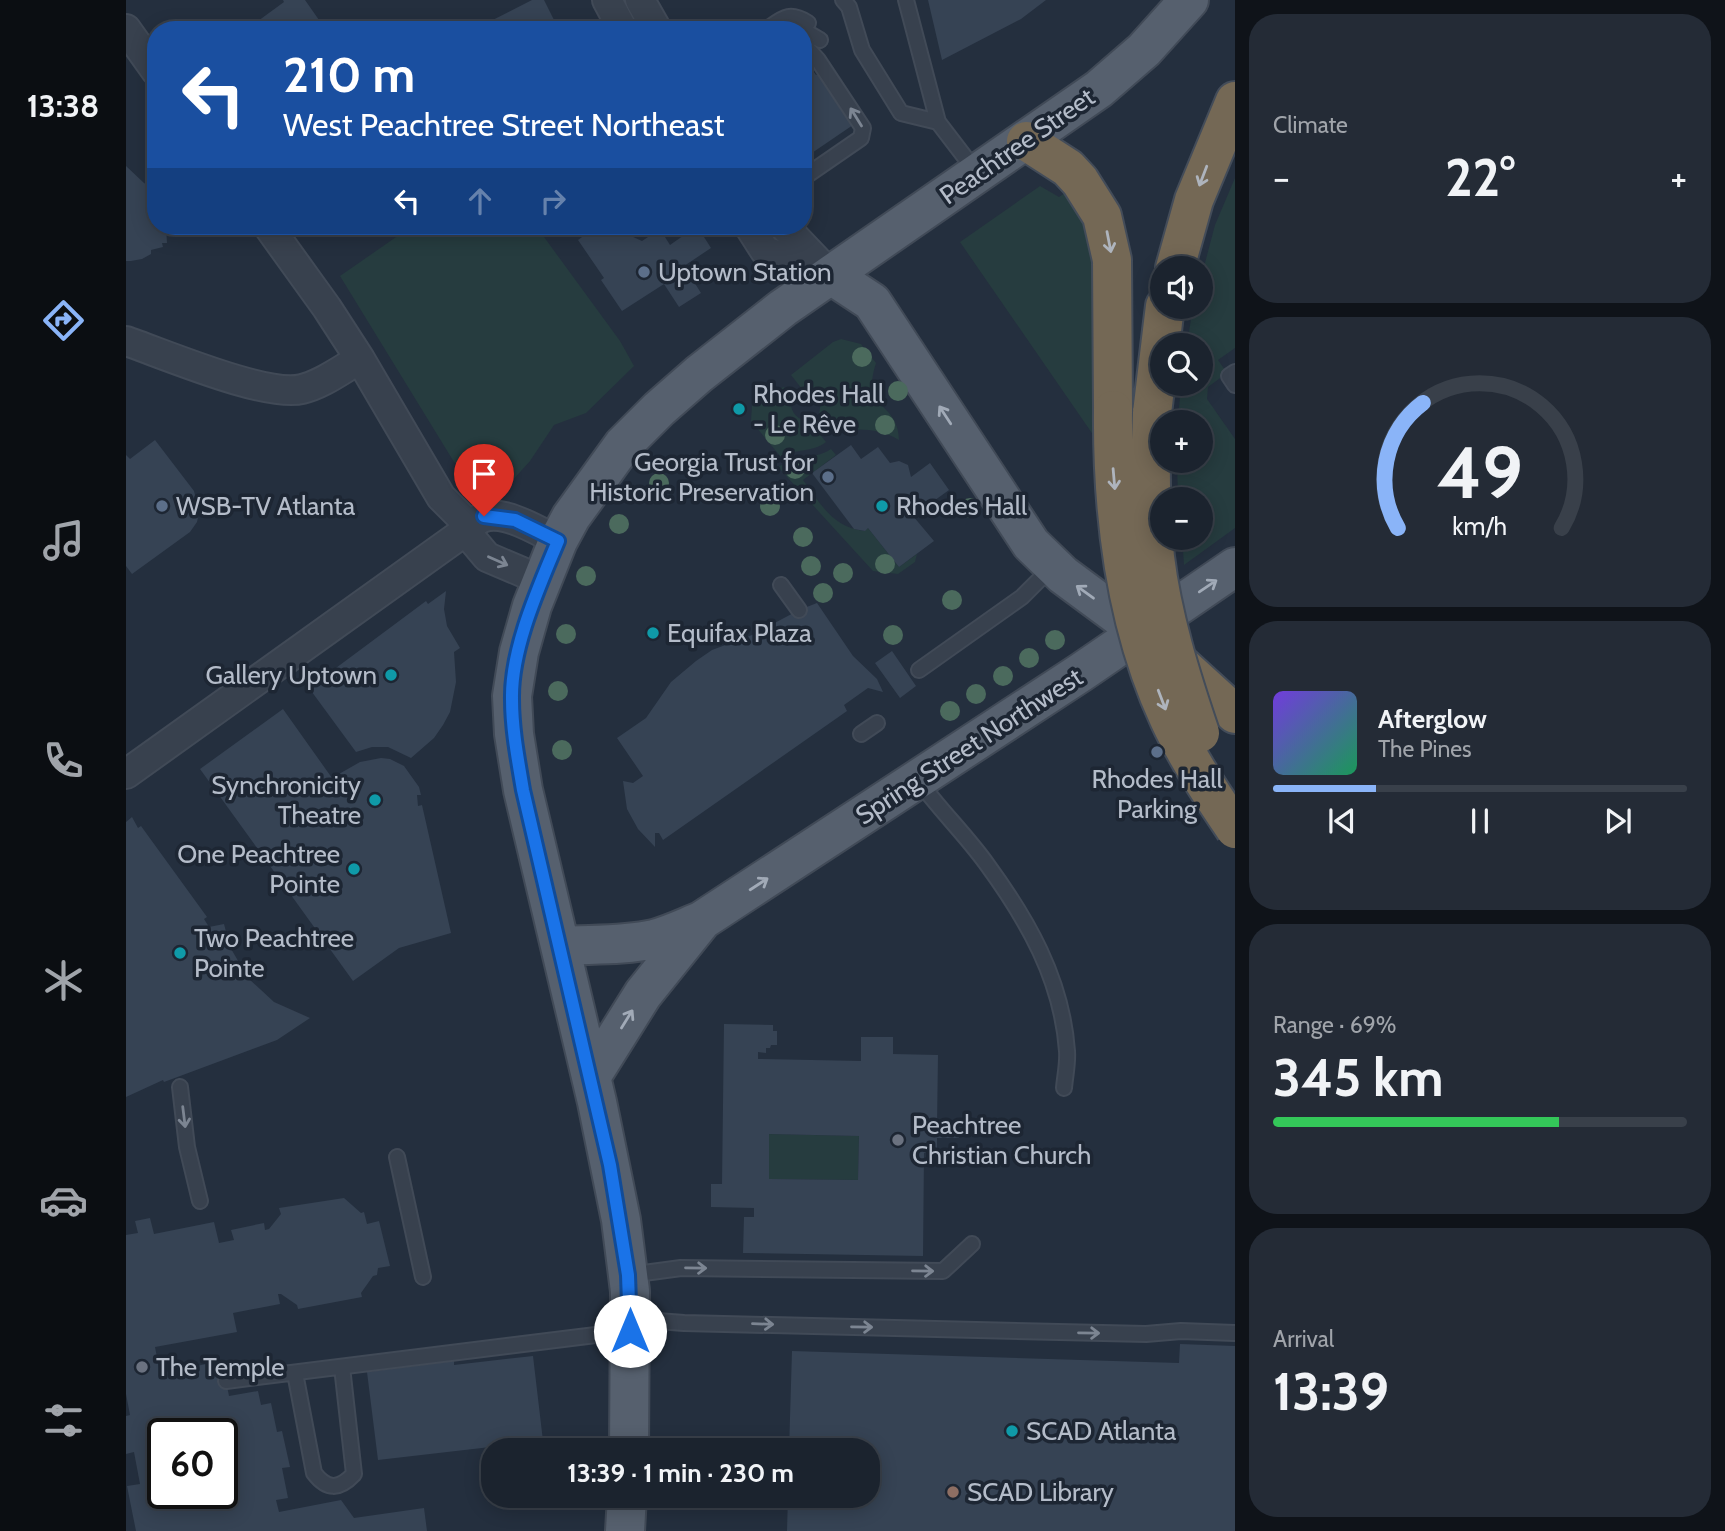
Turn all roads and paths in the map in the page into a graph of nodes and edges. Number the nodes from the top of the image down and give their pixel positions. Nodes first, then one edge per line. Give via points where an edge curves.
1 (607, 0) edge
2 (640, 0) edge
3 (843, 0) edge
4 (906, 0) edge
5 (1189, 0) edge
6 (618, 21) edge
7 (652, 21) edge
8 (780, 21) edge
9 (800, 21) edge
10 (126, 29) edge
11 (812, 33) edge
12 (820, 40) dead end
13 (812, 53) edge
14 (147, 58) edge
15 (1233, 112) edge
16 (938, 122) junction
17 (1026, 141) junction
18 (812, 172) edge
19 (978, 174) junction
20 (274, 235) edge
21 (755, 235) edge
22 (793, 235) edge
23 (1178, 256) edge
24 (831, 275) junction
25 (1163, 319) edge
26 (126, 341) edge
27 (360, 359) junction
28 (1235, 372) edge
29 (1235, 385) edge
30 (471, 527) junction
31 (558, 541) junction
32 (1053, 566) junction
33 (1235, 567) edge
34 (541, 580) junction
35 (781, 585) dead end
36 (799, 610) dead end
37 (1140, 632) junction
38 (919, 670) dead end
39 (1235, 714) edge
40 (877, 723) dead end
41 (861, 734) dead end
42 (126, 774) edge
43 (918, 780) junction
44 (1235, 821) edge
45 (1235, 829) edge
46 (701, 921) junction
47 (560, 946) junction
48 (591, 1077) junction
49 (180, 1087) dead end
50 (1064, 1088) dead end
51 (397, 1157) dead end
52 (200, 1201) dead end
53 (972, 1244) dead end
54 (628, 1275) junction
55 (423, 1277) dead end
56 (630, 1325) junction
57 (1235, 1333) edge
58 (342, 1367) junction
59 (295, 1373) junction
60 (226, 1381) dead end
61 (629, 1438) edge
62 (626, 1508) edge
63 (625, 1531) edge

1 - 6 street
2 - 7 street
3 - 16 lane via 862,50 901,113
4 - 16 lane
5 - 17 main road, Peachtree Street via 1144,50
8 - 9 lane via 796,16
10 - 14 street
11 - 12 lane
18 -> 13 lane via 861,138 863,128
15 -> 23 highway via 1194,200
16 - 19 lane
17 - 19 main road, Peachtree Street
17 -> 45 highway, bridge via 1068,168 1102,216 1112,260 1112,457 1128,584 1143,651 1169,719
19 - 24 main road, Peachtree Street
20 - 27 street
21 - 24 street via 765,251
22 - 24 street
24 - 31 main road, Peachtree Street via 768,319 659,409 623,445
32 -> 24 main road via 1031,544 872,302
25 - 44 highway, bridge via 1152,412 1151,513 1156,560 1189,700
26 - 27 street via 257,386 288,391 327,379
27 - 30 street via 442,497
28 - 29 lane via 1229,376
30 - 31 street via 484,516 495,516 515,520
30 -> 34 street via 471,538 487,557
30 - 42 street
31 - 34 main road, Peachtree Street
37 -> 32 main road
32 - 38 lane via 1022,597
37 -> 33 main road, Spring Street Northwest
34 - 47 main road, Peachtree Street via 521,643 512,696 523,790
35 - 36 lane
37 - 39 highway
37 - 43 main road, Spring Street Northwest
40 - 41 lane
46 -> 43 main road, Spring Street Northwest
43 - 50 lane via 985,861 1048,965 1067,1052
46 - 47 main road, Spring Street Northwest via 637,942
48 -> 46 main road, Spring Street Northwest via 643,994
47 - 48 main road, Peachtree Street
48 - 54 main road, Peachtree Street
49 -> 52 lane
51 - 55 lane
54 -> 53 lane via 681,1268 943,1271
54 - 56 main road, Peachtree Street
56 -> 57 lane
56 - 58 lane
56 - 61 main road, Peachtree Street
58 - 59 lane
58 - 59 lane via 354,1474 345,1484 332,1486 314,1473
59 - 60 lane
62 - 63 main road

